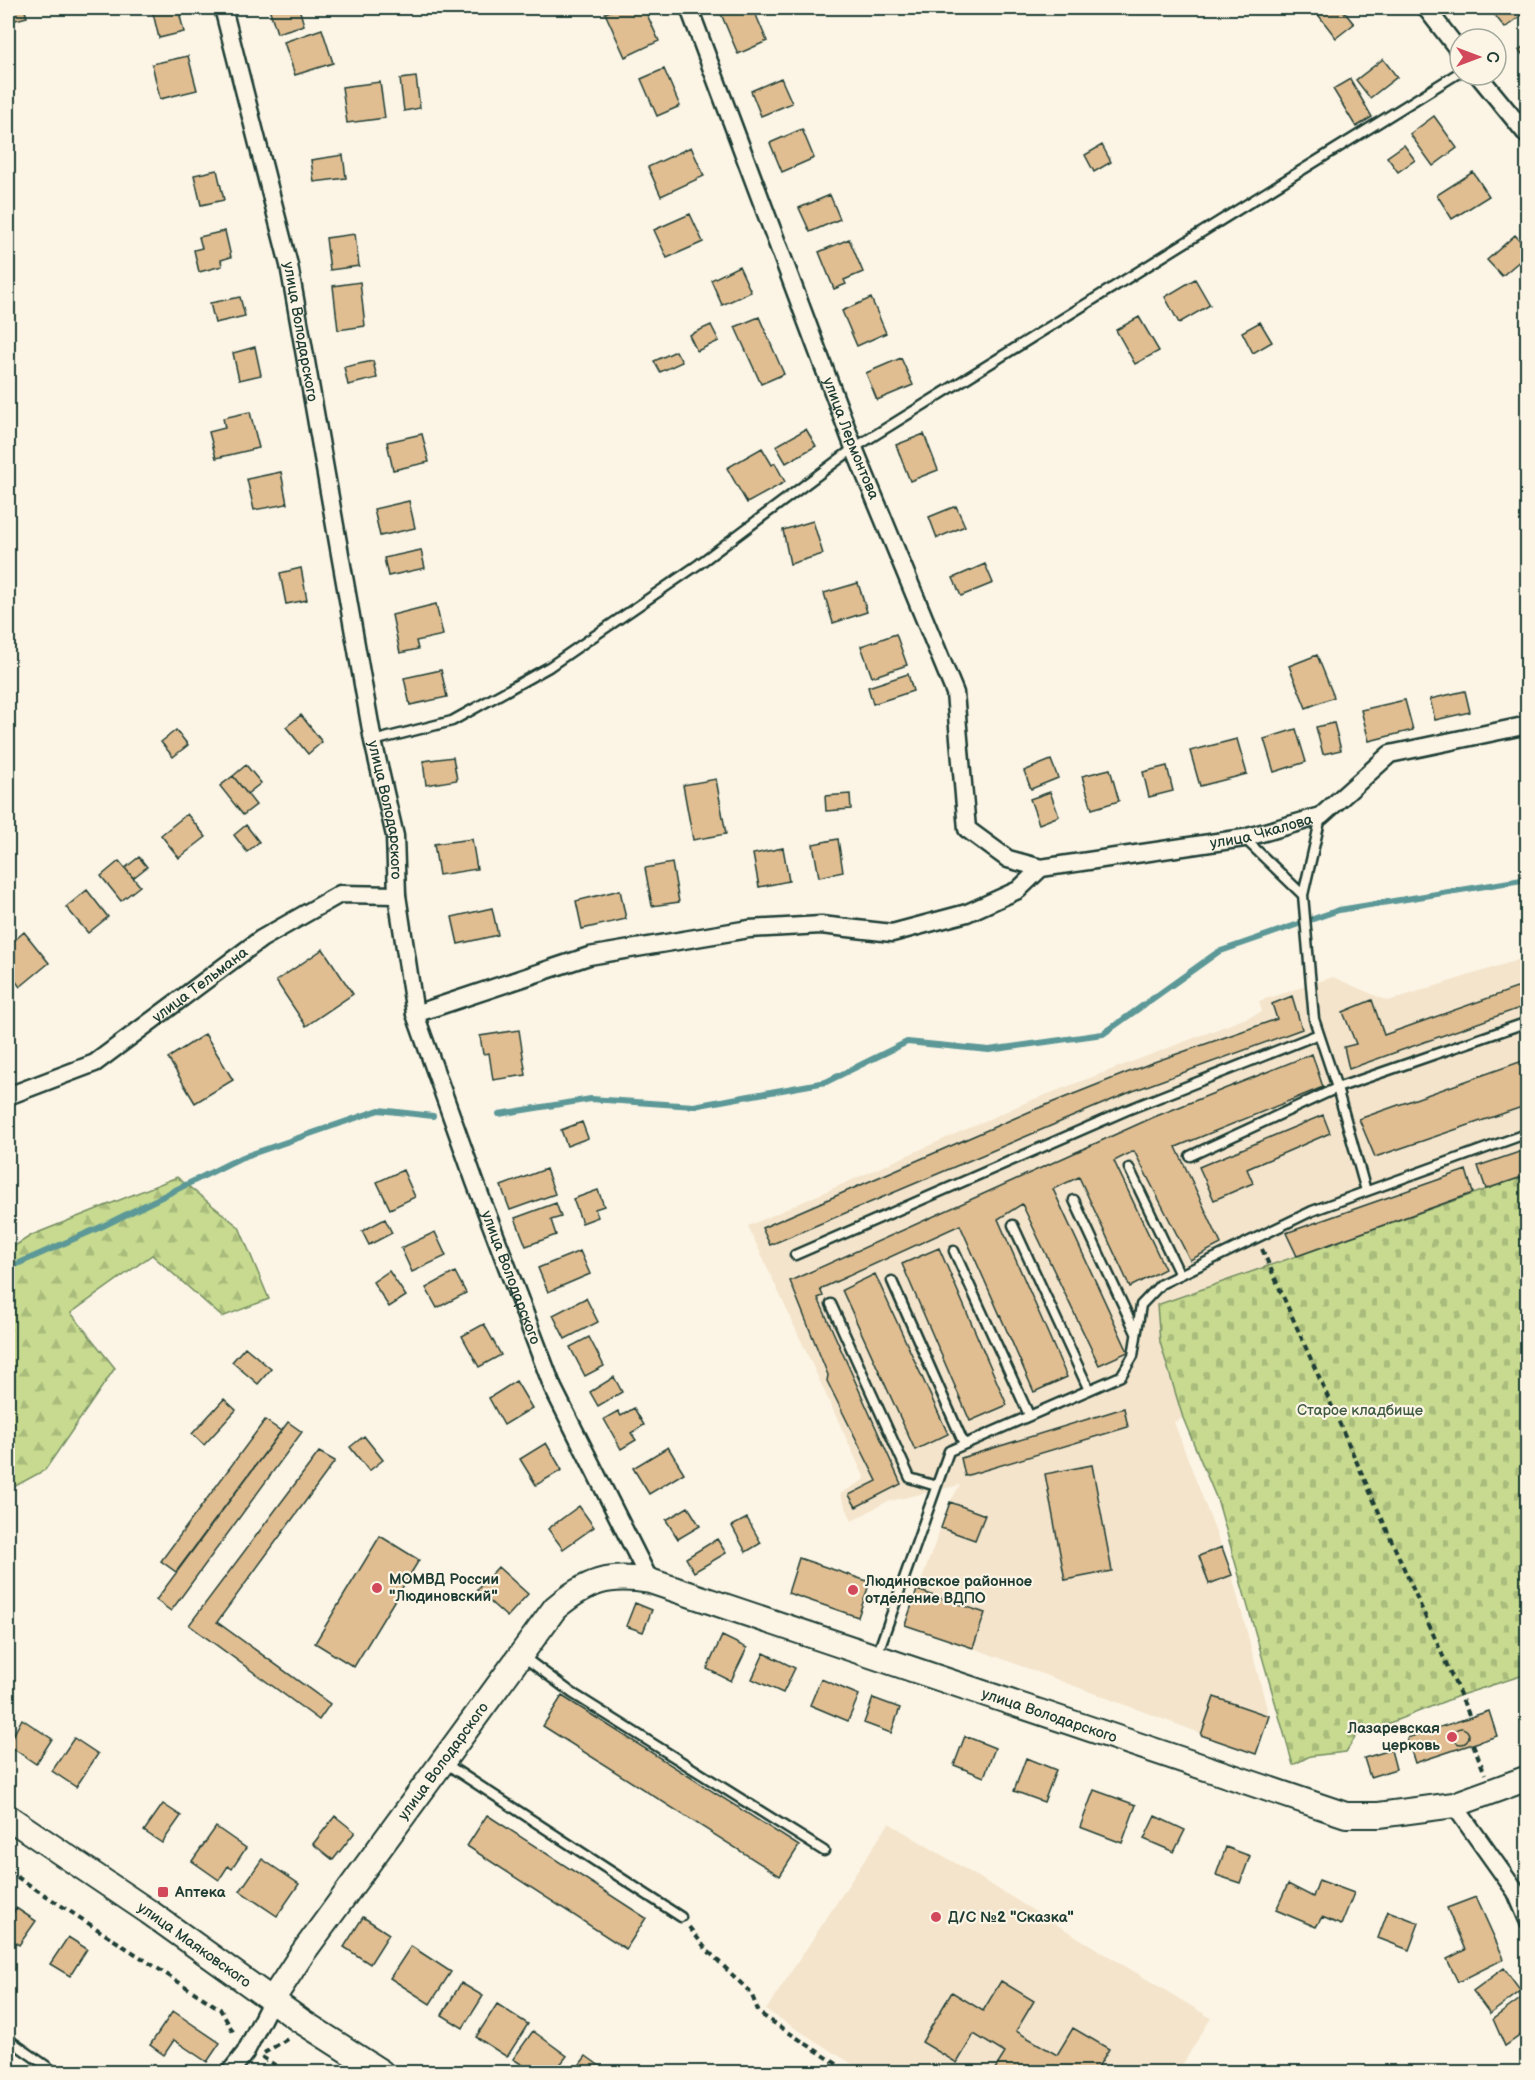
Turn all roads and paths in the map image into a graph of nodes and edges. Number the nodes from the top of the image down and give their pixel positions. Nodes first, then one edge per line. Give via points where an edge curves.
1 (222, 8) edge
2 (689, 8) edge
3 (1426, 8) edge
4 (1448, 36) edge
5 (1448, 79) edge
6 (1488, 87) edge
7 (1527, 136) edge
8 (854, 448) junction
9 (1527, 725) edge
10 (373, 741) junction
11 (1321, 816) junction
12 (1244, 838) junction
13 (1008, 859) joint
14 (1041, 868) junction
15 (397, 895) junction
16 (1303, 895) junction
17 (415, 1014) junction
18 (1527, 1022) edge
19 (1319, 1034) junction
20 (1337, 1088) junction
21 (8, 1096) edge
22 (1527, 1133) edge
23 (1191, 1156) dead end
24 (1129, 1167) dead end
25 (1366, 1191) junction
26 (1074, 1200) dead end
27 (1013, 1225) dead end
28 (1256, 1238) junction
29 (954, 1251) dead end
30 (795, 1255) dead end
31 (1180, 1275) junction
32 (892, 1281) dead end
33 (831, 1304) dead end
34 (1137, 1334) junction
35 (1089, 1389) junction
36 (1029, 1415) junction
37 (964, 1444) junction
38 (936, 1486) junction
39 (650, 1581) junction
40 (520, 1655) junction
41 (876, 1658) junction
42 (1470, 1717) dead end
43 (1473, 1744) dead end
44 (442, 1762) junction
45 (1527, 1778) edge
46 (1491, 1791) junction
47 (1454, 1805) junction
48 (8, 1817) edge
49 (824, 1851) dead end
50 (8, 1871) edge
51 (681, 1917) joint
52 (1527, 1920) edge
53 (272, 2000) junction
54 (291, 2037) dead end
55 (8, 2039) edge
56 (252, 2054) junction
57 (55, 2073) edge
58 (230, 2073) edge
59 (286, 2073) edge
60 (381, 2073) edge
61 (849, 2073) edge

1 - 10 street, улица Володарского via 289,265
2 - 8 street, улица Лермонтова
3 - 4 street
5 - 8 lane
6 - 7 street
8 - 10 lane via 699,564 549,667 452,721
8 - 13 street, улица Лермонтова via 955,693 967,829
9 - 11 street, улица Чкалова via 1390,754
10 - 15 street, улица Володарского via 395,836
11 - 12 street, улица Чкалова
11 - 16 lane
12 - 14 street, улица Чкалова
12 - 16 lane
13 - 14 street, улица Чкалова
14 - 17 street via 1018,890 967,913 892,933 821,925 749,929 589,956
15 - 17 street, улица Володарского
15 - 21 street, улица Тельмана via 340,894 261,939 95,1063
16 - 19 lane via 1314,1019
17 - 39 street, улица Володарского via 553,1388
18 - 20 lane
19 - 20 lane
19 - 30 lane via 1127,1110
20 - 23 lane
20 - 25 lane
22 - 25 lane
24 - 31 lane
25 - 28 lane
26 - 34 lane
27 - 35 lane
28 - 31 lane
28 - 42 path
29 - 36 lane
31 - 34 lane via 1161,1284 1141,1305
32 - 37 lane
33 - 38 lane via 910,1478
34 - 35 lane via 1133,1356 1121,1376
35 - 36 lane
36 - 37 lane
37 - 38 lane via 949,1451
38 - 41 lane
39 - 40 street, улица Володарского via 624,1577 577,1590 555,1608
39 - 41 street, улица Володарского
40 - 44 street, улица Володарского
40 - 49 lane via 572,1693
41 - 47 street, улица Володарского via 1346,1815
43 - 46 path
44 - 51 lane
44 - 53 street, улица Володарского
45 - 46 street, улица Володарского
46 - 47 street, улица Володарского
47 - 52 street via 1516,1892
48 - 53 street, улица Маяковского
50 - 56 path via 220,2009
51 - 61 path via 751,1993 759,2013
53 - 56 street
53 - 60 street, улица Маяковского
54 - 56 path
55 - 57 lane
56 - 58 street
56 - 59 path

